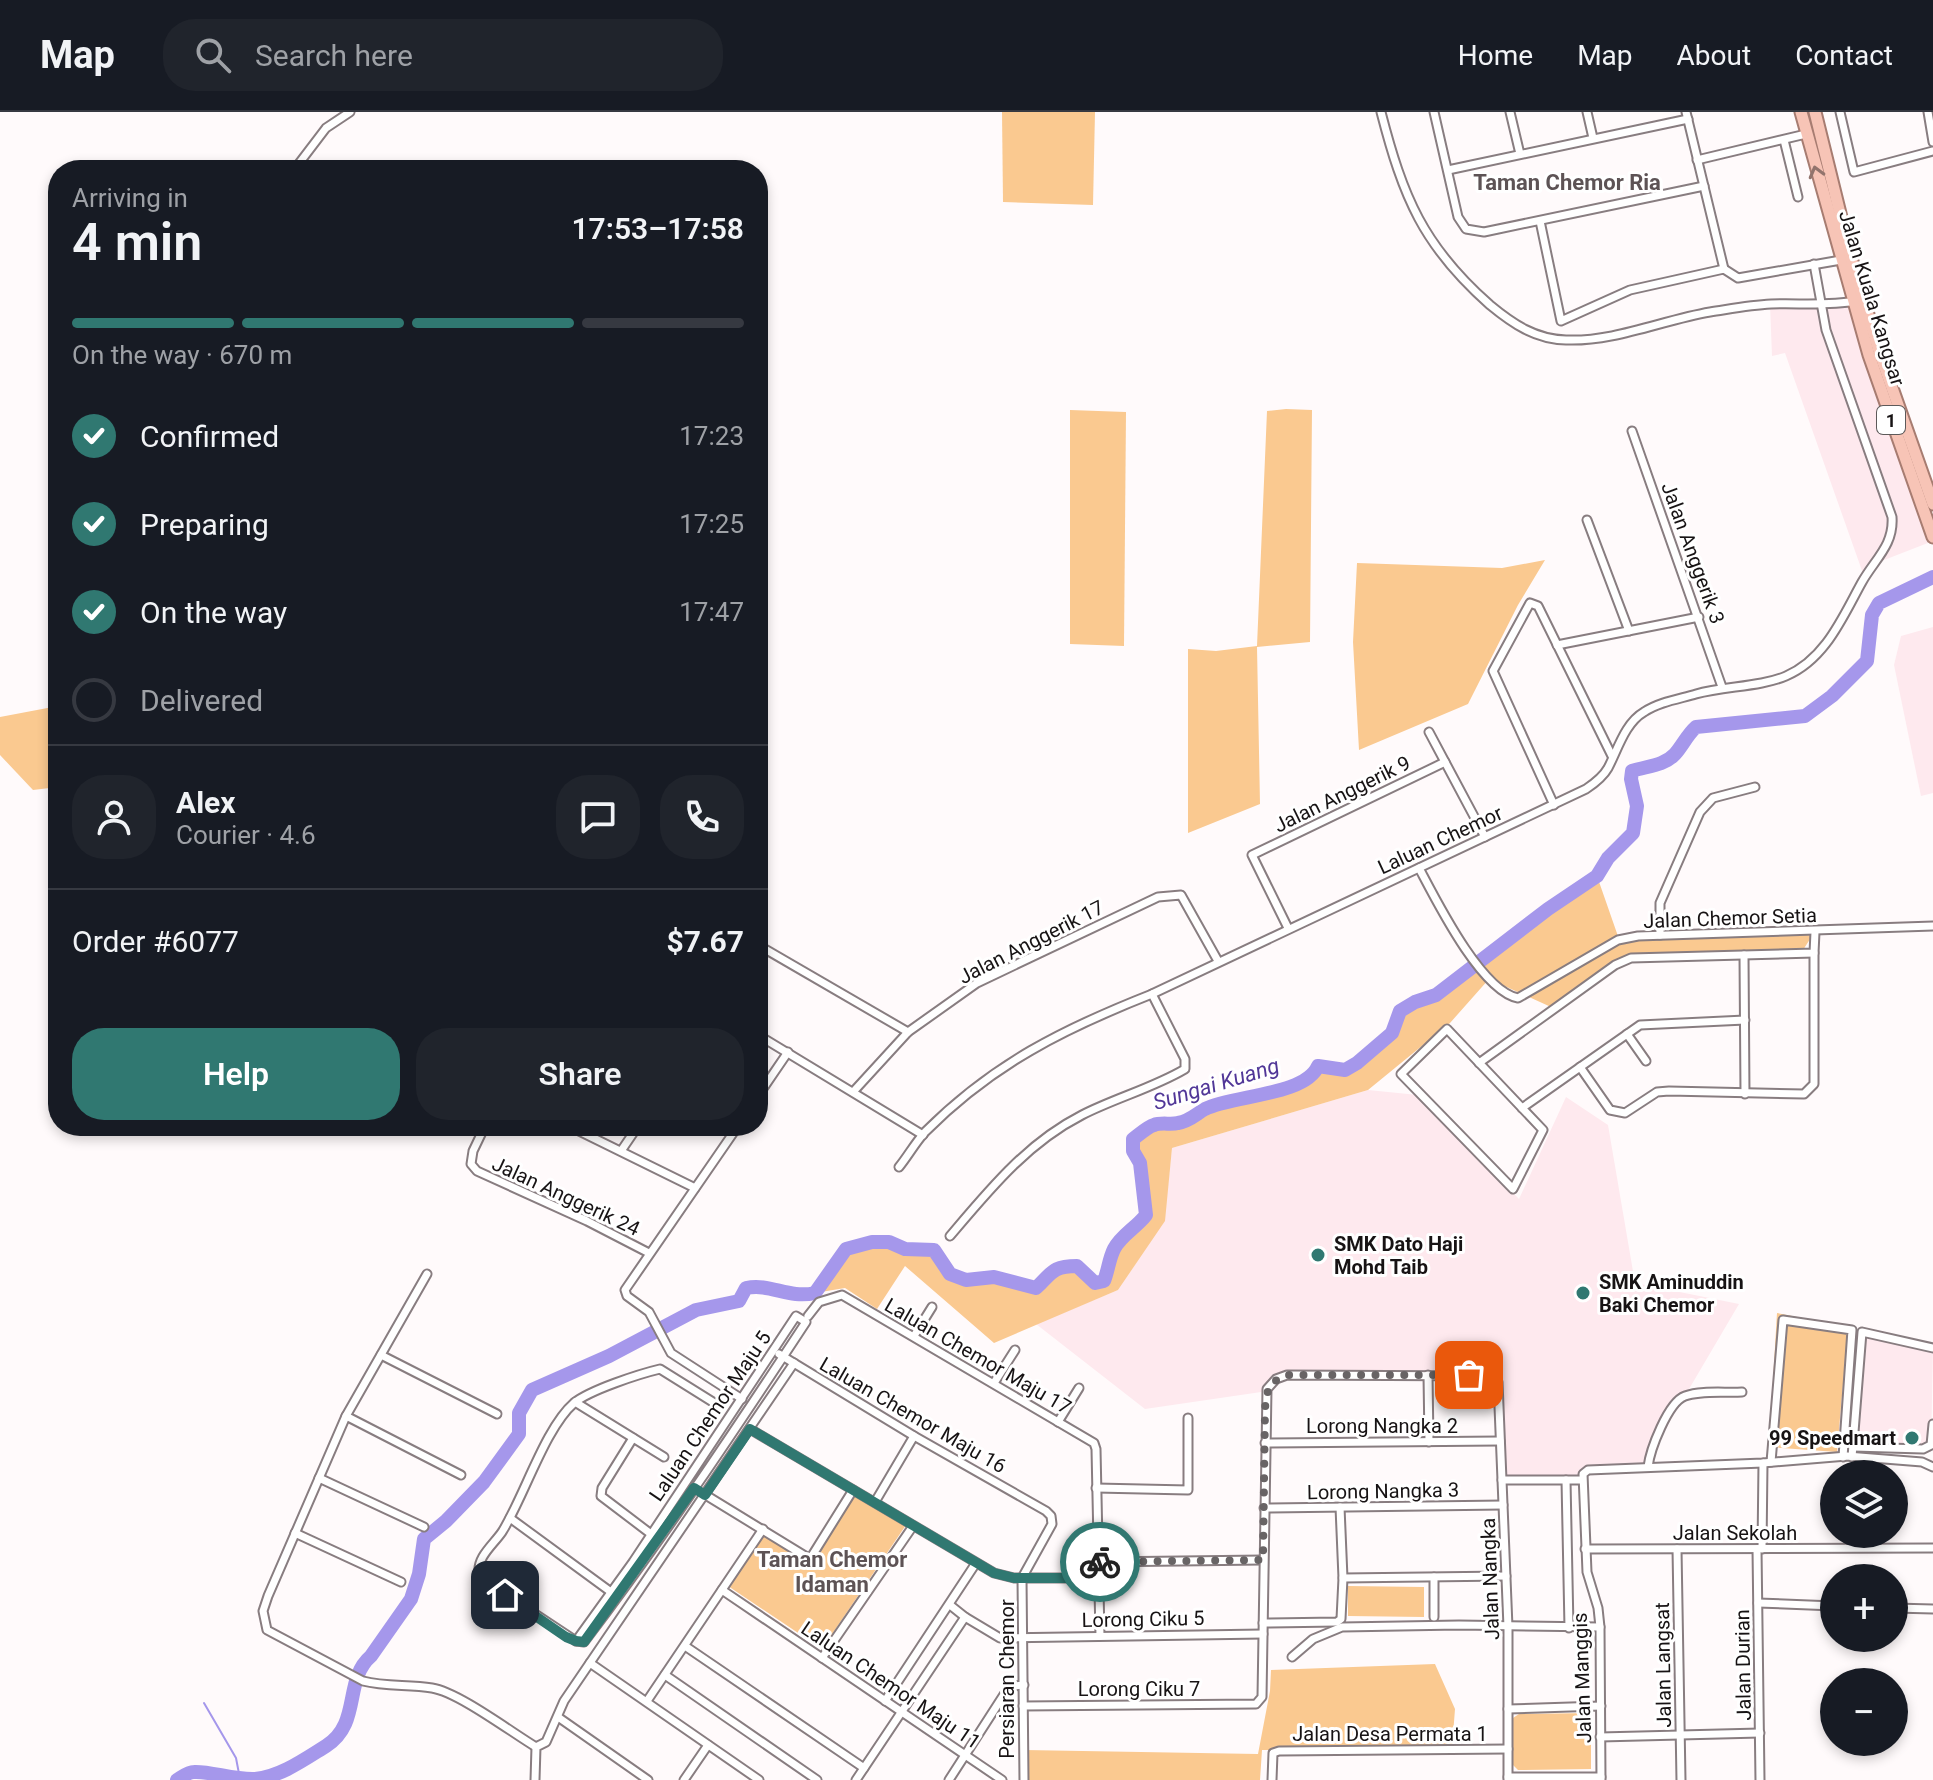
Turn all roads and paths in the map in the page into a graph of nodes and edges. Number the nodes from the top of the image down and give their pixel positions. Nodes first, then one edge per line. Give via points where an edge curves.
1 (350, 112) edge
2 (1381, 112) edge
3 (1434, 112) edge
4 (1510, 112) edge
5 (1587, 112) edge
6 (1801, 112) edge
7 (1815, 112) edge
8 (1840, 112) edge
9 (1928, 112) edge
10 (1687, 115) edge
11 (1806, 134) junction
12 (1593, 138) junction
13 (1784, 140) junction
14 (1933, 142) edge
15 (1933, 151) edge
16 (1520, 154) junction
17 (302, 160) edge
18 (1697, 160) junction
19 (1448, 170) junction
20 (1704, 186) junction
21 (1798, 197) dead end
22 (1540, 221) junction
23 (1841, 260) junction
24 (1814, 264) junction
25 (1724, 269) junction
26 (1858, 300) junction
27 (1820, 304) junction
28 (1632, 431) dead end
29 (1933, 504) edge
30 (1587, 520) dead end
31 (1933, 537) edge
32 (1699, 617) junction
33 (1629, 631) junction
34 (1557, 645) junction
35 (1722, 687) junction
36 (1429, 732) dead end
37 (1612, 756) junction
38 (1445, 762) junction
39 (1755, 787) dead end
40 (1554, 805) junction
41 (1485, 837) junction
42 (1419, 868) junction
43 (1933, 926) edge
44 (1288, 928) junction
45 (1815, 932) junction
46 (1660, 935) junction
47 (768, 951) edge
48 (1814, 953) junction
49 (1744, 955) junction
50 (1218, 961) junction
51 (1152, 994) junction
52 (1745, 1020) junction
53 (908, 1032) junction
54 (1627, 1034) junction
55 (768, 1041) edge
56 (788, 1052) junction
57 (1646, 1061) dead end
58 (1479, 1063) junction
59 (1580, 1067) junction
60 (768, 1081) edge
61 (853, 1092) junction
62 (1745, 1094) junction
63 (1522, 1108) junction
64 (923, 1135) junction
65 (480, 1136) edge
66 (590, 1136) edge
67 (631, 1136) edge
68 (731, 1136) edge
69 (621, 1151) junction
70 (899, 1167) dead end
71 (695, 1188) junction
72 (950, 1236) dead end
73 (649, 1253) junction
74 (427, 1274) dead end
75 (932, 1307) dead end
76 (807, 1319) junction
77 (914, 1336) junction
78 (1933, 1348) edge
79 (1015, 1350) dead end
80 (774, 1351) junction
81 (381, 1355) junction
82 (783, 1356) junction
83 (794, 1363) junction
84 (1428, 1375) junction
85 (994, 1383) junction
86 (1079, 1388) dead end
87 (1742, 1392) dead end
88 (742, 1399) junction
89 (575, 1402) junction
90 (716, 1404) dead end
91 (497, 1414) dead end
92 (346, 1416) junction
93 (1188, 1418) dead end
94 (1058, 1422) junction
95 (1933, 1424) edge
96 (750, 1429) junction
97 (914, 1436) junction
98 (633, 1438) junction
99 (1500, 1441) junction
100 (1429, 1442) junction
101 (1265, 1443) junction
102 (1853, 1447) junction
103 (1923, 1449) junction
104 (664, 1457) dead end
105 (1848, 1457) junction
106 (1933, 1459) edge
107 (1767, 1462) junction
108 (1922, 1462) junction
109 (1648, 1467) junction
110 (1933, 1467) edge
111 (461, 1475) dead end
112 (1582, 1477) junction
113 (319, 1478) junction
114 (1502, 1480) junction
115 (1566, 1480) junction
116 (686, 1483) junction
117 (694, 1488) junction
118 (1096, 1488) junction
119 (853, 1490) junction
120 (705, 1495) junction
121 (875, 1502) junction
122 (1503, 1505) junction
123 (1340, 1507) junction
124 (1264, 1508) junction
125 (510, 1518) junction
126 (913, 1526) junction
127 (424, 1527) dead end
128 (763, 1529) junction
129 (295, 1533) junction
130 (654, 1536) junction
131 (1933, 1548) edge
132 (1585, 1549) junction
133 (1677, 1549) junction
134 (1760, 1549) junction
135 (1263, 1560) junction
136 (1098, 1562) junction
137 (976, 1563) junction
138 (1506, 1576) junction
139 (1434, 1577) junction
140 (1022, 1578) junction
141 (1098, 1578) junction
142 (1343, 1578) junction
143 (401, 1582) dead end
144 (722, 1590) junction
145 (610, 1591) junction
146 (618, 1597) junction
147 (1758, 1603) junction
148 (950, 1605) junction
149 (1820, 1605) edge
150 (1908, 1608) edge
151 (1933, 1609) edge
152 (965, 1617) junction
153 (1434, 1617) dead end
154 (1263, 1623) junction
155 (1508, 1627) junction
156 (1600, 1627) junction
157 (1569, 1628) junction
158 (1263, 1634) junction
159 (1100, 1636) junction
160 (1025, 1637) junction
161 (576, 1641) junction
162 (685, 1646) junction
163 (1292, 1657) dead end
164 (822, 1658) junction
165 (590, 1663) junction
166 (665, 1675) junction
167 (1024, 1685) junction
168 (647, 1701) junction
169 (885, 1701) junction
170 (1023, 1706) junction
171 (1601, 1706) junction
172 (1508, 1709) junction
173 (901, 1712) junction
174 (558, 1717) junction
175 (1760, 1733) junction
176 (1680, 1735) junction
177 (1600, 1737) junction
178 (708, 1745) junction
179 (536, 1747) junction
180 (1508, 1749) junction
181 (964, 1755) junction
182 (864, 1768) junction
183 (1508, 1778) edge
184 (1601, 1778) edge
185 (535, 1780) edge
186 (648, 1780) edge
187 (684, 1780) edge
188 (759, 1780) edge
189 (817, 1780) edge
190 (856, 1780) edge
191 (949, 1780) edge
192 (1002, 1780) edge
193 (1024, 1780) edge
194 (1272, 1780) edge
195 (1681, 1780) edge
196 (1760, 1780) edge

1 - 17 street via 326,128
2 - 27 street via 1398,173 1428,237 1456,273 1522,329 1553,339 1585,339 1741,307
3 - 19 street
4 - 16 street
5 - 12 street
6 - 11 highway, Jalan Kuala Kangsar / 1
7 - 26 highway, Jalan Kuala Kangsar / 1
8 - 15 street via 1854,172
9 - 14 street
10 - 12 street
10 - 18 street
11 - 13 street
23 -> 11 highway, Jalan Kuala Kangsar / 1
12 - 16 street
13 - 18 street
13 - 21 street
16 - 19 street
18 - 20 street
19 - 22 street via 1458,217 1466,229 1484,232
20 - 22 street
20 - 25 street
22 - 25 street via 1561,321 1630,290
23 - 24 street
23 - 26 highway, Jalan Kuala Kangsar / 1
24 - 25 street via 1738,278
24 - 27 street
26 - 27 street
26 - 29 highway, Jalan Kuala Kangsar / 1
26 - 31 highway, Jalan Kuala Kangsar / 1
27 - 35 street, Laluan Chemor via 1892,517 1889,546 1813,657 1786,676
28 - 32 street, Jalan Anggerik 3
30 - 33 street
32 - 33 street
32 - 35 street, Jalan Anggerik 3
33 - 34 street
34 - 37 street
34 - 40 street via 1538,606 1530,603 1493,671
35 - 37 street, Laluan Chemor via 1642,713
36 - 38 street
37 - 40 street, Laluan Chemor via 1601,778
38 - 41 street
38 - 44 street, Jalan Anggerik 9 via 1252,855
39 - 46 street via 1713,798 1700,812 1660,903
40 - 41 street, Laluan Chemor
41 - 42 street, Laluan Chemor
42 - 44 street, Laluan Chemor
42 - 46 street, Jalan Chemor Setia via 1467,951 1501,991 1518,998 1618,940
43 - 45 street, Jalan Chemor Setia
44 - 50 street, Laluan Chemor
45 - 46 street, Jalan Chemor Setia
45 - 48 street
47 - 53 street
48 - 49 street
48 - 62 street via 1814,1084 1804,1094
49 - 52 street
49 - 58 street via 1631,958
50 - 51 street, Laluan Chemor
50 - 53 street, Jalan Anggerik 17 via 1181,895 1158,897 1000,971
51 - 64 street, Laluan Chemor via 1021,1054
51 - 72 street via 1185,1059 1185,1069 1040,1140
52 - 54 street via 1652,1023
52 - 62 street
53 - 61 street, Jalan Anggerik 17
54 - 57 street
54 - 59 street
55 - 56 street
56 - 60 street
56 - 61 street
58 - 63 street
58 - 63 street via 1447,1029 1401,1074 1513,1189 1543,1130
59 - 62 street via 1610,1110 1625,1113 1657,1092
59 - 63 street
61 - 64 street
64 - 70 street, Laluan Chemor
65 - 73 street, Jalan Anggerik 24 via 471,1164 477,1171
66 - 69 street
67 - 69 street
68 - 71 street
69 - 71 street
71 - 73 street
73 - 88 street via 627,1285 627,1296 649,1312 679,1361
74 - 81 street
75 - 77 street
76 - 77 street, Laluan Chemor Maju 17 via 819,1302 842,1295
76 - 80 street, Laluan Chemor Maju 5 via 796,1316
76 - 82 street, Laluan Chemor Maju 5
77 - 85 street, Laluan Chemor Maju 17
78 - 102 street via 1862,1332
79 - 85 street
80 - 82 street
80 - 88 street, Laluan Chemor Maju 5
81 - 91 street
81 - 92 street
82 - 83 street
82 - 117 street, Laluan Chemor Maju 5
83 - 96 street, Laluan Chemor Maju 16
83 - 97 street, Laluan Chemor Maju 16
84 - 99 street, Jalan Nangka via 1496,1378
84 - 100 street
84 - 101 street via 1276,1379 1267,1389
85 - 94 street, Laluan Chemor Maju 17
86 - 94 street
87 - 109 street via 1686,1395 1678,1401 1649,1454
88 - 116 street, Laluan Chemor Maju 5
89 - 90 street via 660,1369
89 - 98 street
89 - 125 street
92 - 111 street
92 - 113 street
93 - 118 street via 1188,1490
94 - 118 street, Laluan Chemor Maju 17 via 1094,1443
95 - 103 street via 1931,1445
96 - 119 street
96 - 120 street, Laluan Chemor Maju 16
97 - 121 street
97 - 140 street, Laluan Chemor Maju 16 via 1051,1516 1052,1524
98 - 104 street
98 - 130 street, Laluan Chemor Maju 5 via 601,1496
99 - 100 street, Lorong Nangka 2
99 - 114 street, Jalan Nangka
100 - 101 street, Lorong Nangka 2
101 - 124 street
102 - 103 street
102 - 105 street
103 - 108 street
105 - 107 street
105 - 107 street, Jalan Durian via 1852,1330 1783,1320
105 - 108 street
106 - 108 street
107 - 109 street
107 - 134 street, Jalan Durian
108 - 110 street
109 - 112 street via 1588,1470
112 - 115 street
112 - 132 street, Jalan Manggis
113 - 127 street
113 - 129 street
114 - 115 street
114 - 122 street, Jalan Nangka
115 - 157 street
116 - 117 street
116 - 130 street, Laluan Chemor Maju 5
117 - 120 street
117 - 130 street, Laluan Chemor Maju 5
118 - 136 street
119 - 121 street
119 - 128 street via 810,1559
120 - 128 street
120 - 165 street, Laluan Chemor Maju 16
121 - 126 street
122 - 123 street, Lorong Nangka 3
122 - 138 street, Jalan Nangka
123 - 124 street, Lorong Nangka 3
123 - 142 street
124 - 135 street
125 - 145 street
125 - 161 street via 478,1565 479,1573
126 - 137 street
126 - 164 street
128 - 144 street
129 - 143 street
129 - 179 street via 263,1611 267,1630 363,1681 453,1695
130 - 145 street, Laluan Chemor Maju 5
130 - 146 street, Laluan Chemor Maju 5
131 - 134 street, Jalan Sekolah
132 - 133 street, Jalan Sekolah
132 - 156 street, Jalan Manggis
133 - 134 street, Jalan Sekolah
133 - 176 street, Jalan Langsat
134 - 147 street, Jalan Durian
135 - 136 street
135 - 154 street
136 - 141 street
137 - 140 street
137 - 148 street
138 - 139 street
138 - 155 street, Jalan Nangka
139 - 142 street
139 - 153 street
140 - 141 street
140 - 160 street, Persiaran Chemor
141 - 159 street
142 - 154 street via 1337,1622
144 - 162 street
144 - 164 street, Laluan Chemor Maju 11
145 - 146 street
145 - 161 street, Laluan Chemor Maju 5
146 - 161 street, Laluan Chemor Maju 5 via 584,1642
147 - 149 street
147 - 175 street, Jalan Durian
148 - 152 street, Lorong Ciku 5
148 - 169 street
150 - 151 street
152 - 160 street, Lorong Ciku 5 via 994,1636
152 - 173 street
154 - 158 street
155 - 157 street
155 - 163 street via 1342,1627 1322,1633
155 - 172 street, Jalan Nangka
156 - 157 street
156 - 171 street, Jalan Manggis
158 - 159 street, Lorong Ciku 5
158 - 170 street, Lorong Ciku 7 via 1262,1697 1256,1704
159 - 160 street, Lorong Ciku 5
160 - 167 street, Persiaran Chemor
162 - 166 street
162 - 182 street
164 - 169 street, Laluan Chemor Maju 11
165 - 168 street
165 - 174 street, Laluan Chemor Maju 16
166 - 168 street
166 - 189 street
167 - 170 street, Persiaran Chemor
167 - 181 street via 1007,1690
168 - 178 street
169 - 173 street, Laluan Chemor Maju 11
170 - 193 street, Persiaran Chemor
171 - 172 street
171 - 177 street, Jalan Manggis
172 - 180 street, Jalan Nangka
173 - 181 street, Laluan Chemor Maju 11
173 - 182 street
174 - 179 street, Laluan Chemor Maju 16 via 546,1742
174 - 186 street
175 - 176 street
175 - 196 street, Jalan Durian
176 - 177 street
176 - 195 street, Jalan Langsat
177 - 184 street, Jalan Manggis
178 - 187 street
178 - 188 street
179 - 185 street
180 - 183 street, Jalan Nangka
180 - 194 street, Jalan Desa Permata 1 via 1279,1751 1273,1753
181 - 191 street
181 - 192 street, Laluan Chemor Maju 11
182 - 190 street
183 - 184 street

